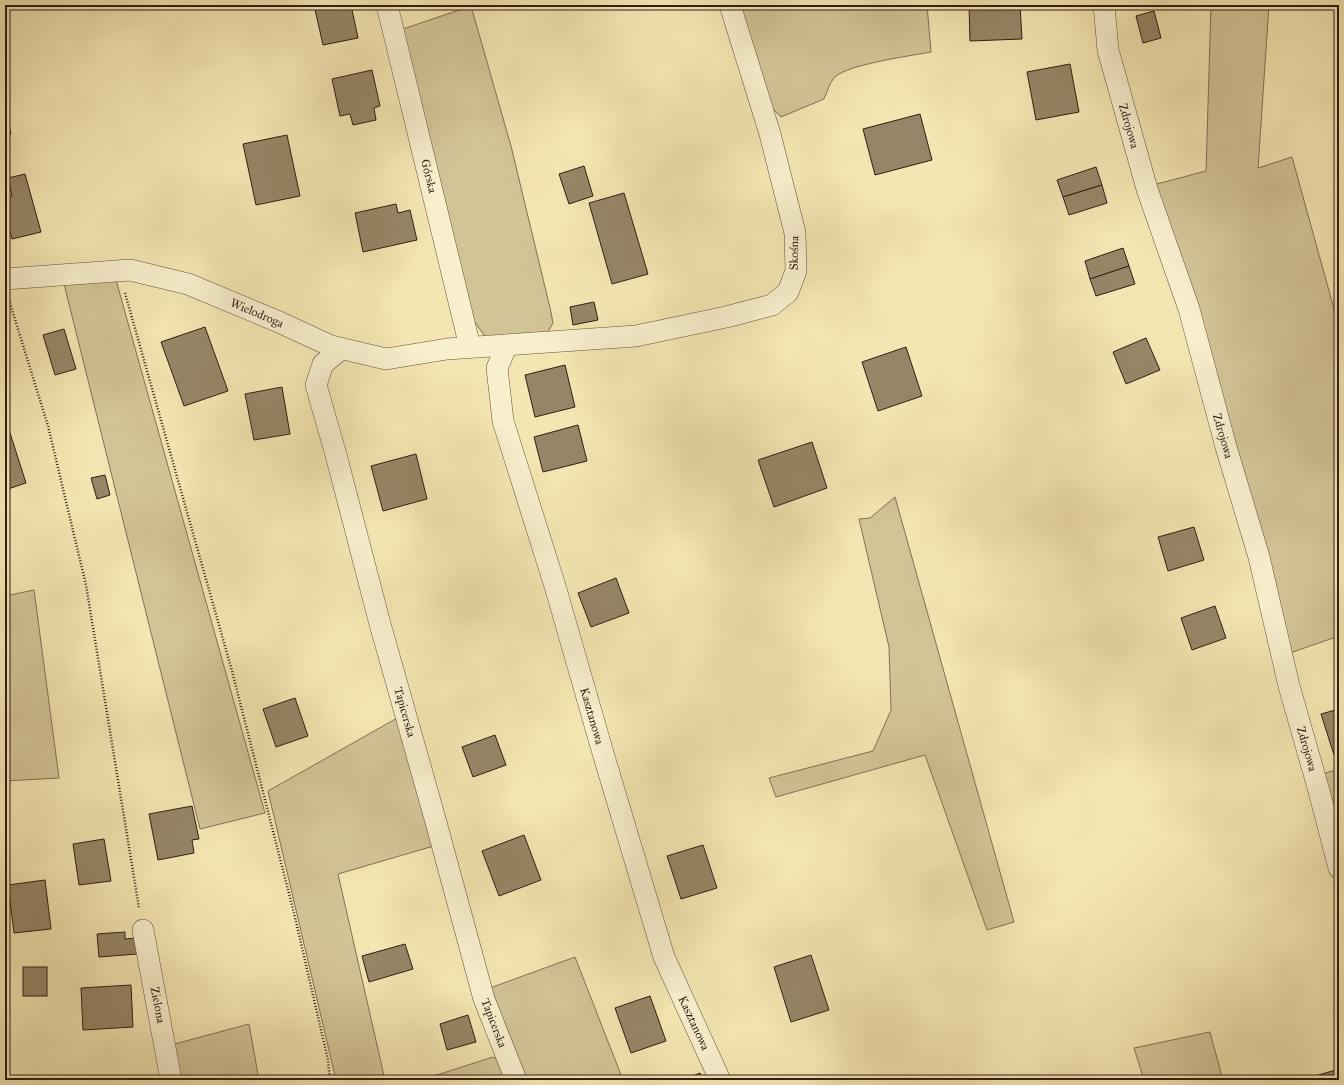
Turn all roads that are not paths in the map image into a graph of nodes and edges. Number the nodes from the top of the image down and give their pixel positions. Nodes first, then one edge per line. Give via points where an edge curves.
1 (387, 5) edge
2 (730, 5) edge
3 (1104, 5) edge
4 (6, 288) edge
5 (507, 345) junction
6 (470, 348) junction
7 (341, 349) junction
8 (1339, 868) edge
9 (143, 930) road end
10 (172, 1080) edge
11 (516, 1080) edge
12 (720, 1080) edge

1 - 6 street, Górska
2 - 5 street, Skośna via 770,134 795,233 796,272 788,292 772,305 636,336
3 - 8 street, Zdrojowa via 1108,50 1147,189 1189,309 1259,557 1289,686
4 - 7 street, Wielodroga via 130,270 188,284
5 - 6 street, Wielodroga
5 - 12 street, Kasztanowa via 497,368 503,421 555,586 664,957
6 - 7 street, Wielodroga via 386,359
7 - 11 street, Tapicerska via 323,364 316,385 484,999
9 - 10 street, Zielona

